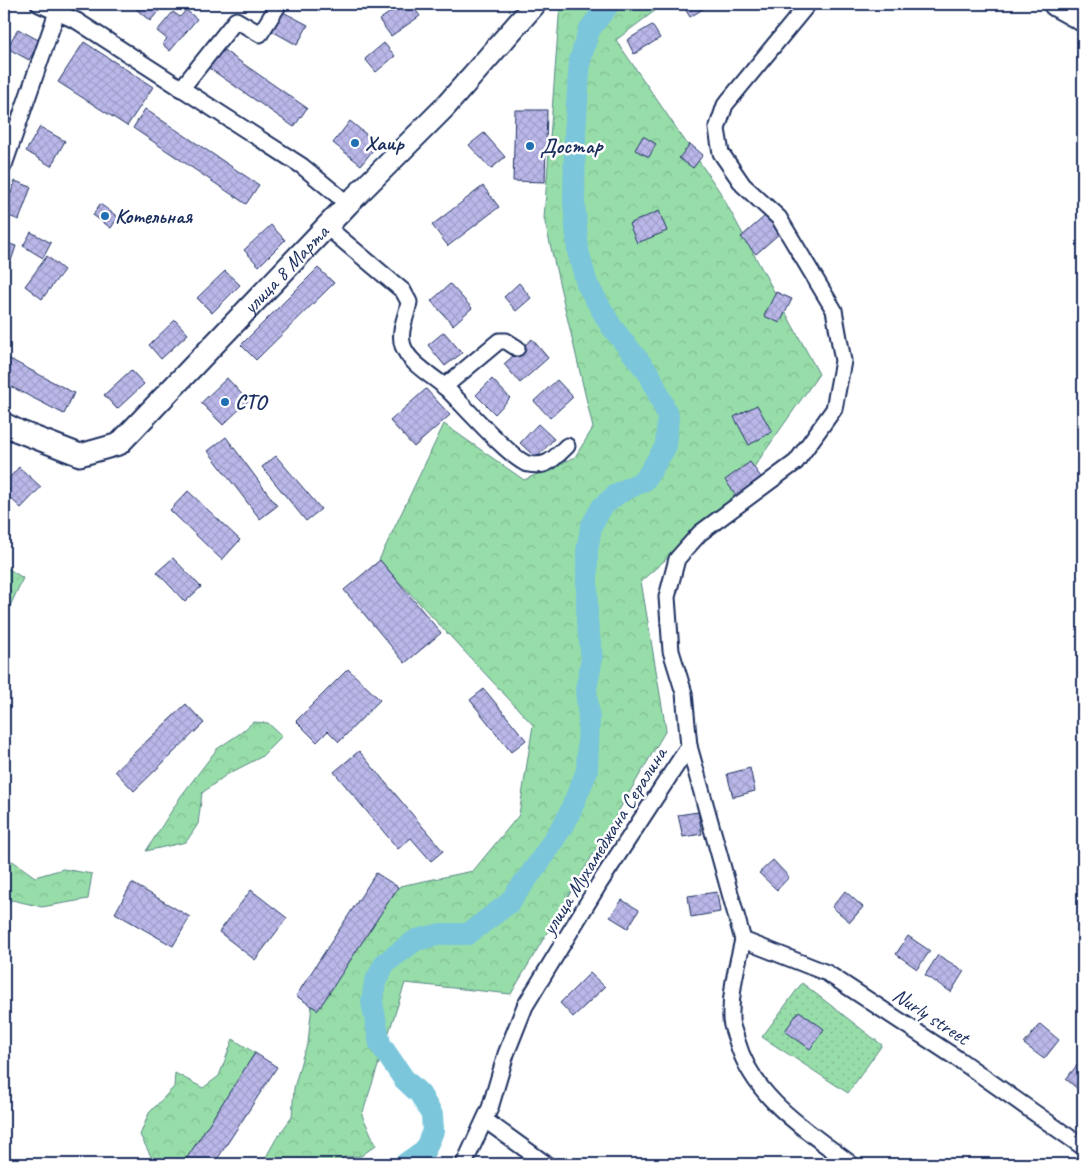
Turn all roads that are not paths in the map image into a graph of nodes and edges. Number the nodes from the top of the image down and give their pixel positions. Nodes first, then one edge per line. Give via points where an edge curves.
1 (39, 4) edge
2 (279, 4) edge
3 (535, 4) edge
4 (808, 4) edge
5 (57, 12) junction
6 (182, 89) junction
7 (4, 165) edge
8 (348, 204) junction
9 (327, 227) junction
10 (517, 348) dead end
11 (444, 386) junction
12 (4, 424) edge
13 (567, 446) dead end
14 (689, 746) junction
15 (744, 940) junction
16 (484, 1120) junction
17 (1083, 1147) edge
18 (464, 1164) edge
19 (546, 1164) edge
20 (851, 1164) edge

1 - 5 street
2 - 6 street via 260,34 236,20
3 - 8 street, улица 8 Марта via 444,108
4 - 14 street, улица Мухамеджана Сералина via 725,105 717,129 721,153 743,185 779,218 834,310 843,361 834,409 796,462 700,533 677,559 667,597 671,651 684,693
5 - 6 street via 77,21
5 - 7 street
6 - 8 street via 302,166
8 - 9 street, улица 8 Марта
9 - 11 street via 403,292 410,302 401,335 404,348
9 - 12 street, улица 8 Марта via 119,444 80,456
10 - 11 street via 506,340 499,341
11 - 13 street via 509,452 525,463 549,463
14 - 15 street
14 - 16 street, улица Мухамеджана Сералина via 525,1006
15 - 17 street, Nurly street via 827,973 961,1061
15 - 20 street via 733,983 731,1020 752,1076 786,1114
16 - 18 street, улица Мухамеджана Сералина
16 - 19 street

